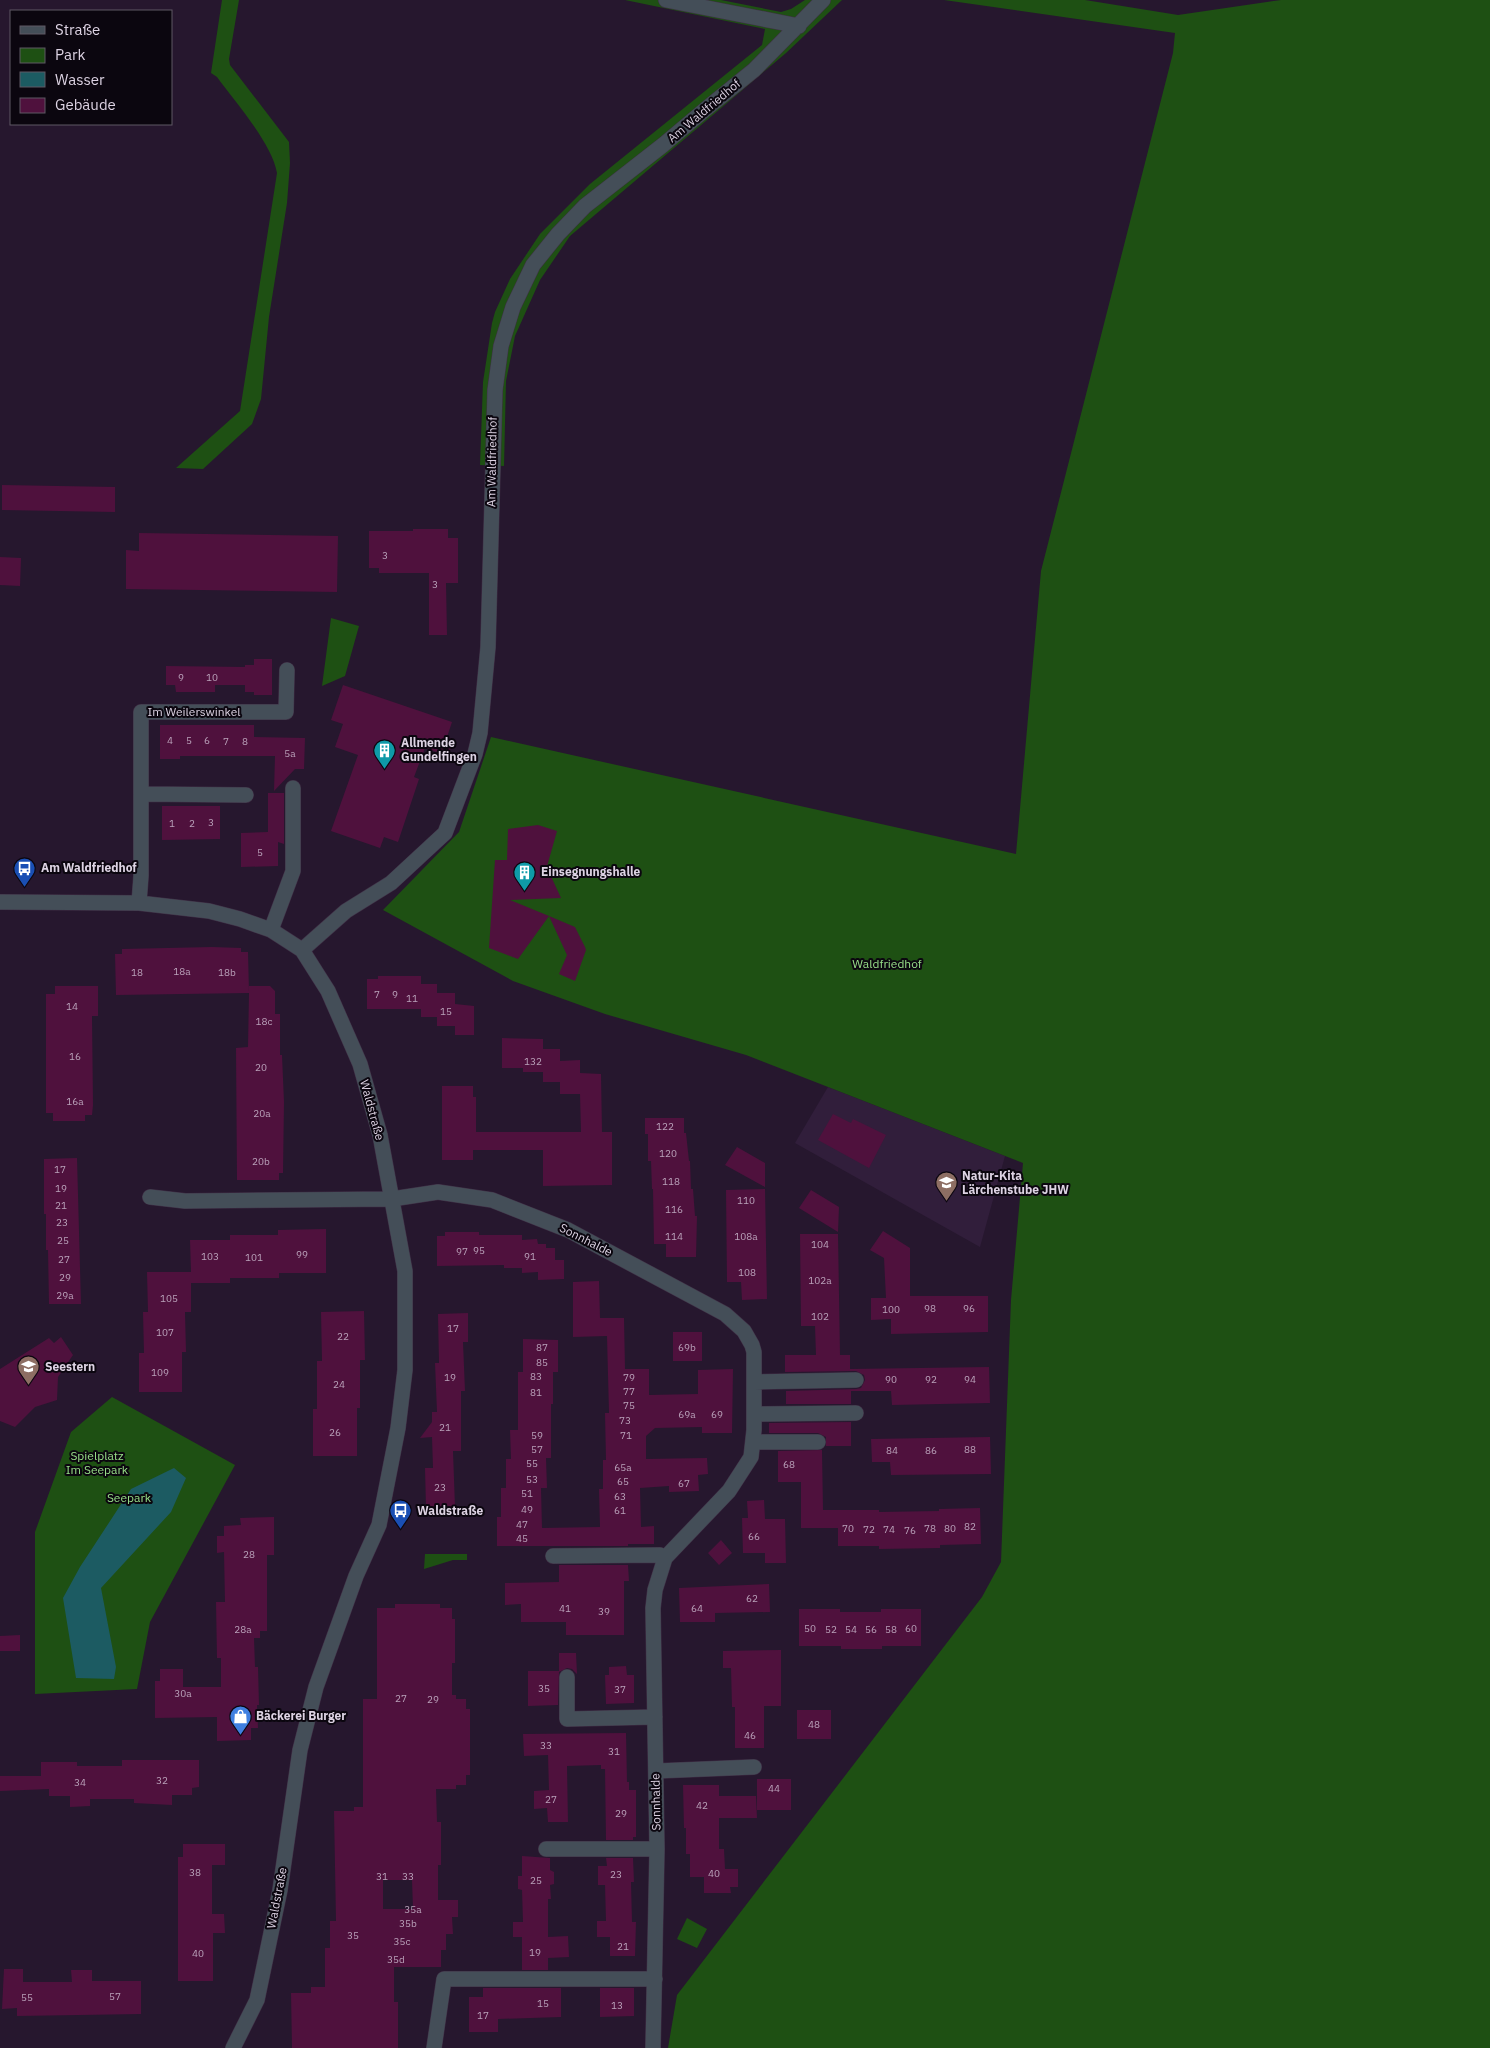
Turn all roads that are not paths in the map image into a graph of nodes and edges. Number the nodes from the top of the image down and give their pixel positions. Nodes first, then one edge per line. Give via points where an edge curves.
1 (666, 0) edge
2 (823, 0) edge
3 (799, 26) junction
4 (287, 670) dead end
5 (293, 788) dead end
6 (141, 794) junction
7 (246, 795) dead end
8 (0, 902) edge
9 (139, 903) junction
10 (271, 930) junction
11 (302, 950) junction
12 (150, 1197) dead end
13 (392, 1199) junction
14 (856, 1380) dead end
15 (755, 1382) junction
16 (856, 1413) dead end
17 (754, 1414) junction
18 (754, 1442) junction
19 (818, 1442) dead end
20 (553, 1556) dead end
21 (665, 1558) junction
22 (567, 1677) dead end
23 (655, 1717) junction
24 (754, 1768) dead end
25 (656, 1771) junction
26 (657, 1849) junction
27 (546, 1850) dead end
28 (655, 1979) junction
29 (233, 2048) edge
30 (434, 2048) edge
31 (653, 2048) edge

1 - 3 street
2 - 3 street, Am Waldfriedhof
3 - 11 street, Am Waldfriedhof via 754,70 585,206 533,266 513,307 500,346 495,390 480,733 475,754 445,833 391,883 346,911
4 - 6 street, Im Weilerswinkel via 286,712 141,712
5 - 10 street via 293,871
6 - 7 street
6 - 9 street, Im Weilerswinkel
8 - 9 street, Waldstraße
9 - 10 street, Waldstraße via 209,911
10 - 11 street, Waldstraße
11 - 13 street, Waldstraße via 328,991 360,1064 380,1136
12 - 13 street, Sonnhalde via 185,1201
13 - 15 street, Sonnhalde via 438,1192 492,1200 568,1230 725,1314 744,1331 752,1344
13 - 29 street, Waldstraße via 405,1270 405,1370 398,1428 379,1525 356,1576 316,1687 300,1750 280,1890 257,2000
14 - 15 street
15 - 17 street, Sonnhalde
16 - 17 street
17 - 18 street, Sonnhalde
18 - 19 street
18 - 21 street, Sonnhalde via 751,1457 729,1490
20 - 21 street via 660,1554
21 - 23 street, Sonnhalde via 653,1608
22 - 23 street via 567,1719
23 - 25 street, Sonnhalde
24 - 25 street
25 - 26 street, Sonnhalde
26 - 27 street
26 - 28 street, Sonnhalde
28 - 30 street via 444,1979
28 - 31 street, Sonnhalde

